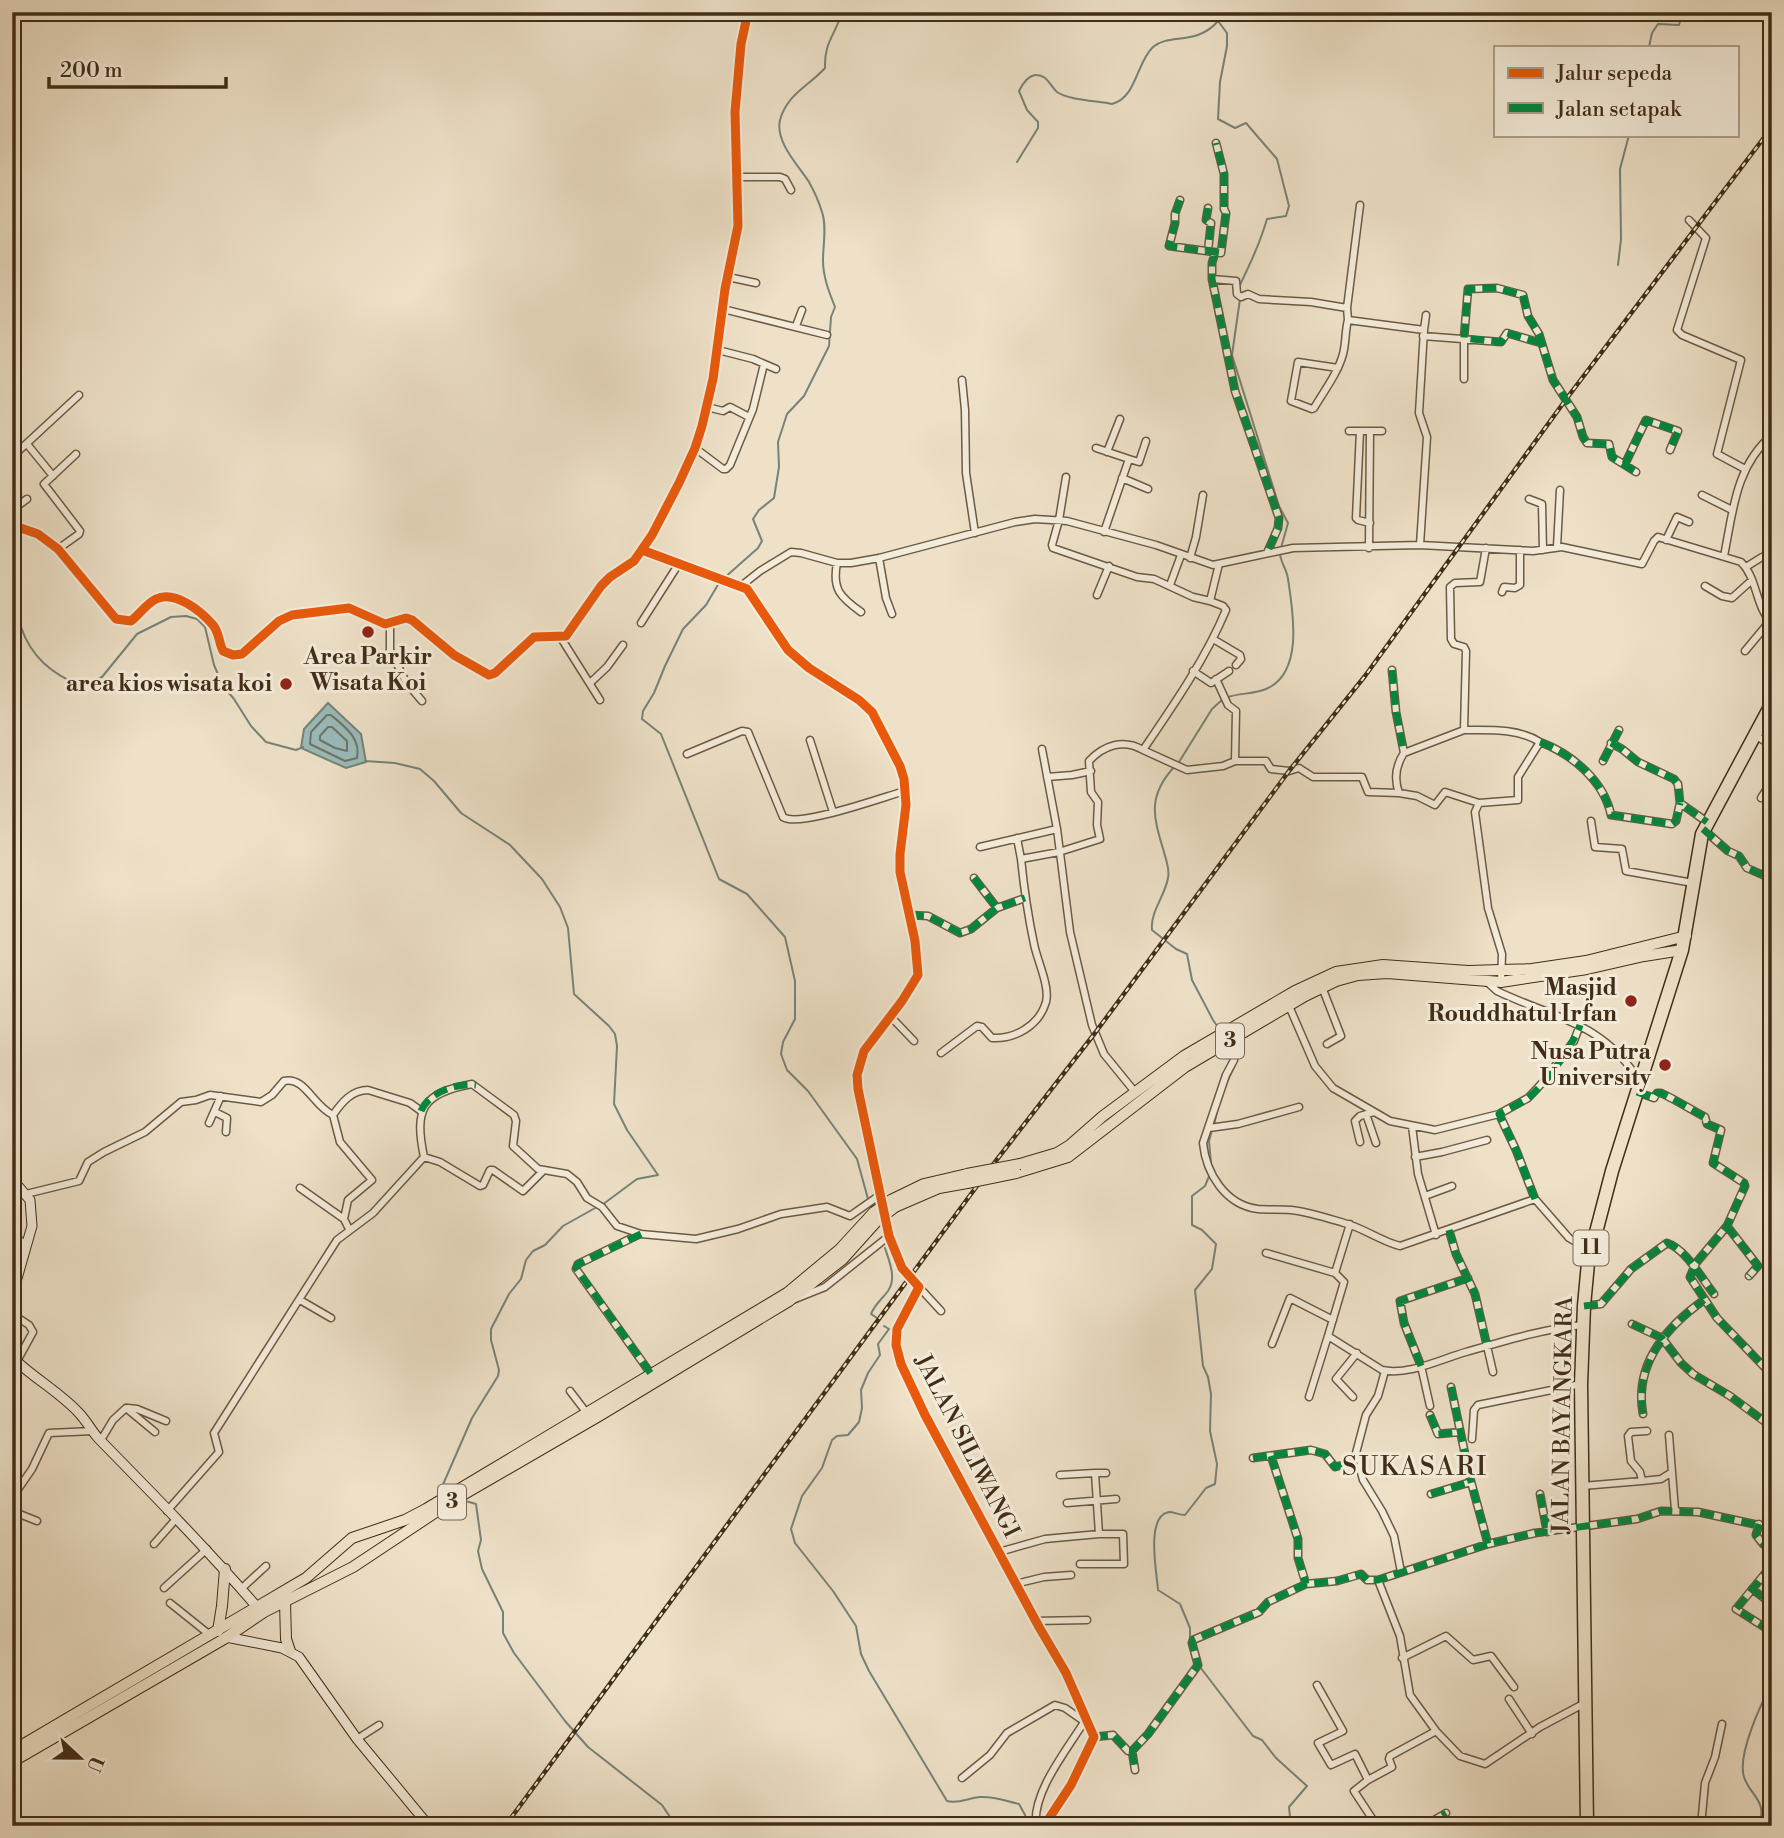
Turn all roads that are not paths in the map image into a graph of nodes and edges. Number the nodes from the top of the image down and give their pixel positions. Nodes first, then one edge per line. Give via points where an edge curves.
1 (748, 12) edge
2 (1216, 143) dead end
3 (738, 177) junction
4 (791, 190) dead end
5 (1180, 200) dead end
6 (1360, 205) dead end
7 (1208, 208) dead end
8 (1689, 220) dead end
9 (1211, 252) junction
10 (728, 277) junction
11 (1212, 279) junction
12 (756, 283) dead end
13 (1347, 308) junction
14 (723, 309) junction
15 (802, 310) dead end
16 (1426, 315) dead end
17 (1348, 320) junction
18 (796, 327) junction
19 (1423, 333) junction
20 (827, 335) dead end
21 (1464, 338) junction
22 (1541, 343) junction
23 (718, 350) junction
24 (764, 364) junction
25 (1338, 368) junction
26 (776, 369) dead end
27 (1464, 379) dead end
28 (962, 380) dead end
29 (79, 395) dead end
30 (707, 407) junction
31 (749, 416) junction
32 (1120, 419) dead end
33 (1349, 431) dead end
34 (1360, 431) junction
35 (1370, 431) junction
36 (1382, 431) dead end
37 (1772, 435) edge
38 (1146, 441) dead end
39 (27, 444) junction
40 (695, 448) junction
41 (1096, 448) dead end
42 (1671, 450) dead end
43 (1107, 452) junction
44 (76, 454) dead end
45 (12, 457) edge
46 (1129, 459) junction
47 (1625, 464) junction
48 (1745, 469) junction
49 (1636, 472) dead end
50 (53, 476) junction
51 (1066, 477) dead end
52 (1122, 478) junction
53 (1148, 489) dead end
54 (1560, 490) dead end
55 (1203, 495) dead end
56 (1702, 495) dead end
57 (27, 499) dead end
58 (1529, 499) dead end
59 (12, 510) edge
60 (1732, 510) junction
61 (1059, 520) junction
62 (1689, 522) dead end
63 (1370, 523) junction
64 (12, 525) edge
65 (1104, 532) junction
66 (975, 533) junction
67 (1667, 540) junction
68 (1420, 545) junction
69 (1369, 548) junction
70 (1486, 548) junction
71 (1557, 548) junction
72 (58, 549) junction
73 (642, 550) junction
74 (1520, 550) junction
75 (1543, 550) junction
76 (1267, 554) junction
77 (1181, 555) junction
78 (1724, 556) junction
79 (1762, 556) dead end
80 (879, 558) junction
81 (1190, 558) junction
82 (838, 563) junction
83 (1219, 564) junction
84 (678, 565) junction
85 (1109, 566) junction
86 (1746, 567) junction
87 (1752, 580) junction
88 (1170, 585) junction
89 (741, 586) junction
90 (1705, 586) dead end
91 (1502, 592) dead end
92 (1097, 596) dead end
93 (1210, 601) junction
94 (861, 612) dead end
95 (892, 614) dead end
96 (1771, 622) edge
97 (641, 623) dead end
98 (390, 624) junction
99 (561, 638) junction
100 (1213, 639) junction
101 (623, 645) dead end
102 (1745, 651) dead end
103 (1236, 665) dead end
104 (1392, 670) dead end
105 (1194, 671) junction
106 (1229, 671) dead end
107 (1216, 679) junction
108 (590, 683) junction
109 (600, 700) dead end
110 (422, 701) dead end
111 (1770, 710) edge
112 (1464, 730) junction
113 (1619, 730) dead end
114 (1755, 735) junction
115 (810, 740) dead end
116 (1540, 741) junction
117 (1611, 743) junction
118 (1772, 746) edge
119 (1042, 749) dead end
120 (1143, 750) junction
121 (1404, 753) junction
122 (687, 754) dead end
123 (1235, 761) junction
124 (1603, 761) dead end
125 (1091, 771) junction
126 (1047, 776) junction
127 (1772, 781) edge
128 (905, 791) junction
129 (1399, 793) junction
130 (1761, 798) dead end
131 (1479, 803) junction
132 (1680, 803) junction
133 (833, 813) junction
134 (1591, 821) dead end
135 (1705, 826) junction
136 (1057, 829) junction
137 (1017, 838) junction
138 (979, 847) dead end
139 (1059, 852) junction
140 (1021, 859) junction
141 (974, 878) dead end
142 (1772, 879) edge
143 (1695, 884) junction
144 (1025, 898) junction
145 (997, 908) junction
146 (910, 915) junction
147 (1686, 936) junction
148 (1682, 950) junction
149 (1487, 977) junction
150 (1502, 977) junction
151 (1322, 987) junction
152 (1289, 1006) junction
153 (890, 1016) junction
154 (1580, 1025) junction
155 (1234, 1039) junction
156 (914, 1041) dead end
157 (1327, 1044) dead end
158 (941, 1054) dead end
159 (1638, 1087) junction
160 (1135, 1092) junction
161 (221, 1096) junction
162 (1299, 1107) dead end
163 (421, 1111) junction
164 (215, 1112) junction
165 (1370, 1113) junction
166 (1499, 1114) junction
167 (333, 1115) junction
168 (209, 1123) dead end
169 (1412, 1126) junction
170 (1209, 1128) junction
171 (226, 1132) dead end
172 (1487, 1140) dead end
173 (1360, 1142) dead end
174 (1376, 1143) dead end
175 (424, 1157) junction
176 (1415, 1157) junction
177 (1018, 1169) junction
178 (544, 1170) junction
179 (12, 1180) edge
180 (1452, 1186) dead end
181 (300, 1188) dead end
182 (26, 1194) junction
183 (880, 1195) junction
184 (1425, 1196) junction
185 (1535, 1199) junction
186 (875, 1217) junction
187 (344, 1219) junction
188 (1350, 1224) junction
189 (1727, 1226) junction
190 (349, 1229) junction
191 (1449, 1230) junction
192 (641, 1234) junction
193 (1436, 1235) junction
194 (889, 1236) junction
195 (12, 1238) edge
196 (27, 1243) junction
197 (1591, 1251) junction
198 (1266, 1253) dead end
199 (1693, 1267) junction
200 (16, 1271) edge
201 (1335, 1273) junction
202 (1749, 1276) dead end
203 (1468, 1278) junction
204 (919, 1287) junction
205 (1714, 1294) dead end
206 (12, 1296) edge
207 (300, 1300) junction
208 (1704, 1300) junction
209 (789, 1301) junction
210 (1584, 1306) junction
211 (941, 1311) dead end
212 (12, 1314) edge
213 (331, 1318) dead end
214 (1333, 1320) junction
215 (1632, 1324) dead end
216 (1583, 1325) junction
217 (1328, 1336) junction
218 (1661, 1338) junction
219 (1272, 1344) dead end
220 (1487, 1346) junction
221 (1357, 1353) junction
222 (15, 1359) edge
223 (1421, 1366) junction
224 (1385, 1371) junction
225 (1493, 1372) dead end
226 (651, 1374) junction
227 (1772, 1375) edge
228 (1581, 1384) junction
229 (1451, 1387) dead end
230 (570, 1391) dead end
231 (1309, 1397) dead end
232 (1353, 1397) dead end
233 (1430, 1406) dead end
234 (126, 1409) junction
235 (586, 1412) junction
236 (1643, 1414) dead end
237 (1430, 1415) dead end
238 (166, 1421) dead end
239 (1772, 1427) edge
240 (93, 1431) junction
241 (1647, 1431) dead end
242 (155, 1432) dead end
243 (1460, 1432) junction
244 (1670, 1435) dead end
245 (1472, 1439) dead end
246 (100, 1440) junction
247 (1271, 1456) junction
248 (1253, 1458) dead end
249 (517, 1459) junction
250 (1357, 1461) junction
251 (1672, 1472) junction
252 (1095, 1473) junction
253 (1106, 1473) dead end
254 (1060, 1475) dead end
255 (1471, 1482) junction
256 (1642, 1482) junction
257 (1582, 1486) junction
258 (1431, 1494) dead end
259 (1539, 1494) dead end
260 (12, 1498) edge
261 (1116, 1500) dead end
262 (1097, 1501) junction
263 (1067, 1503) dead end
264 (1675, 1510) junction
265 (12, 1511) edge
266 (167, 1511) junction
267 (176, 1519) junction
268 (37, 1521) dead end
269 (1759, 1524) junction
270 (1583, 1527) junction
271 (1772, 1528) edge
272 (1547, 1532) junction
273 (1099, 1534) junction
274 (154, 1544) dead end
275 (1488, 1544) junction
276 (207, 1549) junction
277 (1772, 1550) edge
278 (999, 1552) junction
279 (1080, 1564) dead end
280 (1772, 1565) edge
281 (266, 1566) dead end
282 (225, 1569) junction
283 (1401, 1572) junction
284 (1769, 1574) edge
285 (1071, 1575) dead end
286 (1378, 1580) junction
287 (1015, 1584) junction
288 (1306, 1584) junction
289 (164, 1588) dead end
290 (242, 1589) junction
291 (1752, 1589) junction
292 (285, 1602) junction
293 (170, 1603) dead end
294 (1772, 1604) edge
295 (257, 1607) junction
296 (1087, 1620) dead end
297 (1035, 1621) junction
298 (1772, 1632) edge
299 (218, 1634) junction
300 (290, 1651) junction
301 (1402, 1658) junction
302 (1317, 1685) dead end
303 (1514, 1688) dead end
304 (119, 1693) junction
305 (1509, 1699) dead end
306 (1585, 1703) junction
307 (1086, 1723) junction
308 (1722, 1724) dead end
309 (379, 1725) dead end
310 (1436, 1731) junction
311 (1532, 1734) junction
312 (1094, 1737) junction
313 (358, 1739) junction
314 (12, 1751) edge
315 (1132, 1751) junction
316 (12, 1762) edge
317 (1135, 1770) dead end
318 (962, 1778) dead end
319 (1368, 1780) junction
320 (1446, 1813) dead end
321 (429, 1826) edge
322 (1036, 1826) edge
323 (1044, 1826) edge
324 (1377, 1826) edge
325 (1424, 1826) edge
326 (1587, 1826) edge
327 (1701, 1826) edge

1 - 3 street via 736,102
2 - 9 street via 1223,165 1226,214 1223,251
3 - 4 street via 783,178
3 - 10 street via 738,226
5 - 9 street via 1169,246
6 - 13 street
7 - 9 street
8 - 48 street via 1706,238 1677,330 1741,360 1717,454
9 - 11 street
10 - 12 street
10 - 14 street
11 - 13 street via 1236,282 1241,297 1248,294
11 - 76 street via 1235,391 1279,518
13 - 17 street
14 - 18 street
14 - 23 street
15 - 18 street
16 - 19 street
17 - 19 street
17 - 25 street
18 - 20 street
19 - 21 street
19 - 68 street via 1419,412 1427,437
21 - 22 street via 1501,342 1507,333
21 - 22 street via 1468,289 1497,288 1525,297
21 - 27 street
22 - 47 street via 1553,380 1577,417 1585,442 1609,444 1610,455
23 - 24 street
23 - 30 street
24 - 26 street
24 - 31 street
25 - 25 street via 1313,409 1291,401 1298,362
28 - 66 street via 966,473
29 - 39 street
30 - 31 street via 723,411 730,407
30 - 40 street
31 - 40 street via 726,469
32 - 43 street
33 - 34 street
34 - 35 street
34 - 63 street via 1356,518
35 - 36 street
35 - 63 street
37 - 48 street
38 - 46 street via 1139,462
39 - 45 street
39 - 50 street
40 - 73 street
41 - 43 street
42 - 47 street via 1678,431 1646,420
43 - 46 street
44 - 50 street
46 - 52 street
47 - 49 street
48 - 60 street
50 - 72 street via 44,486 80,531
51 - 61 street
52 - 53 street
52 - 65 street
54 - 71 street
55 - 81 street
56 - 60 street
57 - 59 street
58 - 75 street via 1542,504
60 - 78 street
61 - 65 street
61 - 66 street via 1027,520
61 - 85 street via 1052,547
62 - 67 street via 1677,517
63 - 69 street
64 - 72 street via 37,534
65 - 77 street
66 - 80 street
67 - 71 street via 1655,539 1642,564
67 - 78 street
68 - 69 street
68 - 70 street
69 - 76 street via 1293,548
70 - 74 street
70 - 112 street via 1480,582 1450,587 1451,639 1466,651
71 - 75 street
72 - 98 street via 116,620 131,621 156,599 178,599 213,625 223,651 233,655 242,654 292,615 349,608
73 - 84 street
73 - 99 street via 601,586 570,633
74 - 75 street
74 - 91 street via 1520,585 1504,587
76 - 83 street
77 - 81 street
77 - 88 street
78 - 86 street
79 - 86 street
80 - 82 street
80 - 95 street
81 - 83 street
82 - 89 street via 791,552
82 - 94 street via 837,588 846,602
83 - 93 street
84 - 89 street
84 - 97 street
85 - 88 street
85 - 92 street
86 - 87 street
87 - 90 street via 1732,598
87 - 96 street via 1763,613
88 - 93 street
89 - 128 street via 788,650 872,712 900,766
93 - 100 street via 1226,610
96 - 102 street
98 - 99 street via 412,620 454,655 489,675 534,638
98 - 110 street via 390,650 409,687
99 - 108 street
100 - 103 street via 1240,655
100 - 105 street
101 - 108 street
104 - 121 street
105 - 107 street via 1210,683
105 - 120 street
106 - 107 street
107 - 123 street via 1228,705 1236,711
108 - 109 street
111 - 114 highway, JALAN BAYANGKARA / 11
112 - 116 street via 1497,730
112 - 121 street
113 - 117 street
114 - 118 street
114 - 135 highway, JALAN BAYANGKARA / 11
115 - 133 street
116 - 131 street via 1519,773 1518,800
116 - 132 street via 1592,777 1611,815 1672,824
117 - 124 street
117 - 132 street via 1676,781
119 - 126 street
120 - 123 street via 1186,770
120 - 125 street via 1125,744 1109,746 1090,759
121 - 129 street via 1397,770
122 - 133 street via 745,731 785,820
123 - 129 street via 1267,761 1271,769 1299,768 1313,777 1362,777 1368,792
125 - 126 street
125 - 139 street via 1100,839
126 - 136 street
127 - 130 street
128 - 133 street
128 - 146 street via 900,872
129 - 131 street via 1435,805 1445,792
131 - 150 street via 1476,828 1488,908 1502,954
132 - 135 street
134 - 143 street via 1595,846 1622,849 1626,871
135 - 142 street via 1747,867
135 - 143 highway, JALAN BAYANGKARA / 11
136 - 137 street
136 - 139 street
137 - 138 street
137 - 140 street
139 - 140 street
139 - 160 street via 1070,932 1092,1025 1104,1054
140 - 144 street
141 - 145 street
143 - 147 highway, JALAN BAYANGKARA / 11
144 - 145 street
144 - 158 street via 1046,997 1039,1016 1007,1038 992,1038 977,1026
145 - 146 street via 960,933 928,916
146 - 153 street via 918,975
147 - 148 highway, JALAN BAYANGKARA / 11
147 - 150 main road, 3
148 - 150 main road, 3 via 1587,969
148 - 159 highway, JALAN BAYANGKARA / 11
149 - 150 main road, 3
149 - 151 main road, 3 via 1387,972 1348,977
149 - 154 street via 1503,994
149 - 160 main road, 3 via 1383,965 1323,977 1214,1037
151 - 152 main road, 3
151 - 157 street via 1341,1036
152 - 155 main road, 3
152 - 165 street via 1318,1071
153 - 156 street
153 - 183 street via 864,1051 857,1075
154 - 159 street via 1619,1053
154 - 166 street via 1574,1041 1539,1087
155 - 170 street via 1233,1067 1226,1075
155 - 177 main road, 3 via 1185,1067 1073,1154 1057,1162
159 - 189 street via 1652,1098 1661,1093 1687,1105 1705,1117 1707,1124 1720,1129 1713,1163 1745,1185
159 - 197 highway, JALAN BAYANGKARA / 11
160 - 177 main road, 3 via 1070,1145
161 - 164 street
161 - 167 street via 261,1102 281,1083 294,1080
161 - 182 street via 181,1102 145,1132 88,1162 79,1181
162 - 170 street
163 - 167 street via 410,1103 361,1090
163 - 175 street
163 - 178 street via 427,1100 442,1091 475,1084 514,1115 513,1146
164 - 168 street
164 - 171 street via 227,1118
165 - 169 street
165 - 173 street via 1354,1122
165 - 174 street
166 - 169 street via 1441,1129
166 - 185 street
167 - 187 street via 340,1142 372,1180 348,1200
169 - 176 street
170 - 188 street via 1204,1154 1213,1180 1226,1192 1253,1208 1293,1210
172 - 176 street
175 - 178 street via 480,1186 493,1170 523,1191
175 - 190 street via 373,1213
176 - 184 street
177 - 186 main road, 3, bridge via 967,1178 893,1203
178 - 192 street via 567,1174 617,1226
179 - 182 street
180 - 184 street
181 - 187 street
182 - 196 street via 32,1206
183 - 192 street via 850,1216 827,1207 781,1214 696,1239
183 - 194 street
184 - 193 street
185 - 191 street
185 - 197 street via 1569,1238
186 - 209 main road, 3 via 843,1259
186 - 226 main road, 3 via 787,1293
187 - 190 street
188 - 193 street via 1399,1247
188 - 201 street
189 - 199 street
189 - 202 street via 1758,1266
190 - 207 street via 337,1240
191 - 193 street
191 - 203 street
192 - 226 street via 576,1268
194 - 204 street via 907,1275
194 - 209 street via 825,1287
195 - 196 street
196 - 200 street
197 - 210 highway, JALAN BAYANGKARA / 11
198 - 201 street
199 - 205 street
199 - 208 street via 1690,1277
199 - 210 street via 1667,1243 1631,1269 1601,1304
200 - 206 street
201 - 214 street via 1344,1282
203 - 220 street
203 - 223 street via 1400,1301
204 - 211 street
204 - 278 street, JALAN SILIWANGI via 897,1329 901,1364
207 - 213 street
207 - 266 street via 214,1433 219,1451
208 - 218 street
208 - 227 street
209 - 249 main road, 3
210 - 216 highway, JALAN BAYANGKARA / 11
212 - 222 street via 33,1332
214 - 217 street
214 - 219 street via 1290,1298
215 - 218 street
216 - 220 street
216 - 228 highway, JALAN BAYANGKARA / 11
217 - 221 street
217 - 231 street
218 - 236 street via 1642,1383
218 - 239 street via 1693,1374
220 - 223 street
220 - 225 street
221 - 224 street
221 - 232 street via 1336,1378
222 - 240 street via 79,1413
223 - 224 street
223 - 233 street
224 - 250 street via 1380,1392 1366,1415
226 - 235 main road, 3
228 - 245 street via 1478,1405
228 - 257 highway, JALAN BAYANGKARA / 11
229 - 243 street
230 - 235 street
234 - 238 street
234 - 242 street
234 - 246 street
235 - 249 main road, 3
237 - 243 street via 1438,1434
240 - 246 street
240 - 260 street via 49,1433
241 - 256 street via 1628,1436 1632,1464
243 - 255 street
244 - 251 street
246 - 266 street
247 - 248 street
247 - 250 street via 1316,1451 1328,1456 1335,1467
247 - 288 street via 1298,1539
249 - 292 main road, 3 via 353,1567
249 - 295 main road, 3 via 397,1523 352,1538 306,1577
250 - 283 street via 1394,1536
251 - 256 street
251 - 264 street
252 - 253 street
252 - 254 street
252 - 262 street
255 - 258 street
255 - 275 street
256 - 257 street
257 - 270 highway, JALAN BAYANGKARA / 11
259 - 272 street
261 - 262 street
262 - 263 street
262 - 273 street
264 - 269 street
264 - 270 street
265 - 268 street
266 - 267 street
267 - 274 street
267 - 276 street
269 - 271 street
269 - 277 street via 1756,1535
270 - 272 street
270 - 306 highway, JALAN BAYANGKARA / 11
272 - 275 street
273 - 278 street via 1045,1539
273 - 279 street via 1123,1534 1124,1563
275 - 283 street
276 - 282 street
276 - 289 street
278 - 287 street, JALAN SILIWANGI
280 - 284 street
281 - 290 street
282 - 290 street
282 - 299 main road
283 - 286 street
284 - 291 street
285 - 287 street
286 - 288 street via 1367,1580 1361,1574
286 - 301 street via 1400,1636
287 - 297 street, JALAN SILIWANGI
288 - 315 street via 1268,1602 1259,1612 1194,1640 1198,1665
290 - 295 street
291 - 294 street
291 - 298 street via 1736,1609
292 - 299 main road, 3
292 - 300 main road
293 - 299 street
295 - 299 main road, 3
296 - 297 street
297 - 307 street, JALAN SILIWANGI via 1066,1673
299 - 300 street
299 - 304 main road, 3
299 - 304 main road, 3
300 - 313 street via 304,1663
301 - 303 street via 1446,1636 1473,1660 1491,1656
301 - 310 street via 1410,1695
302 - 319 street via 1343,1731 1318,1744 1331,1765 1355,1754
304 - 314 main road, 3
304 - 316 main road, 3
305 - 311 street
306 - 311 street
306 - 326 highway, JALAN BAYANGKARA / 11
307 - 312 street, JALAN SILIWANGI
307 - 318 street via 1055,1705 1007,1733 990,1755
307 - 322 street via 1041,1795
308 - 327 street via 1705,1783
309 - 313 street
310 - 311 street via 1460,1756 1483,1765
310 - 319 street via 1390,1756 1392,1767
312 - 315 street via 1112,1735
312 - 323 street
313 - 321 street
315 - 317 street
319 - 324 street via 1354,1793
320 - 325 street

